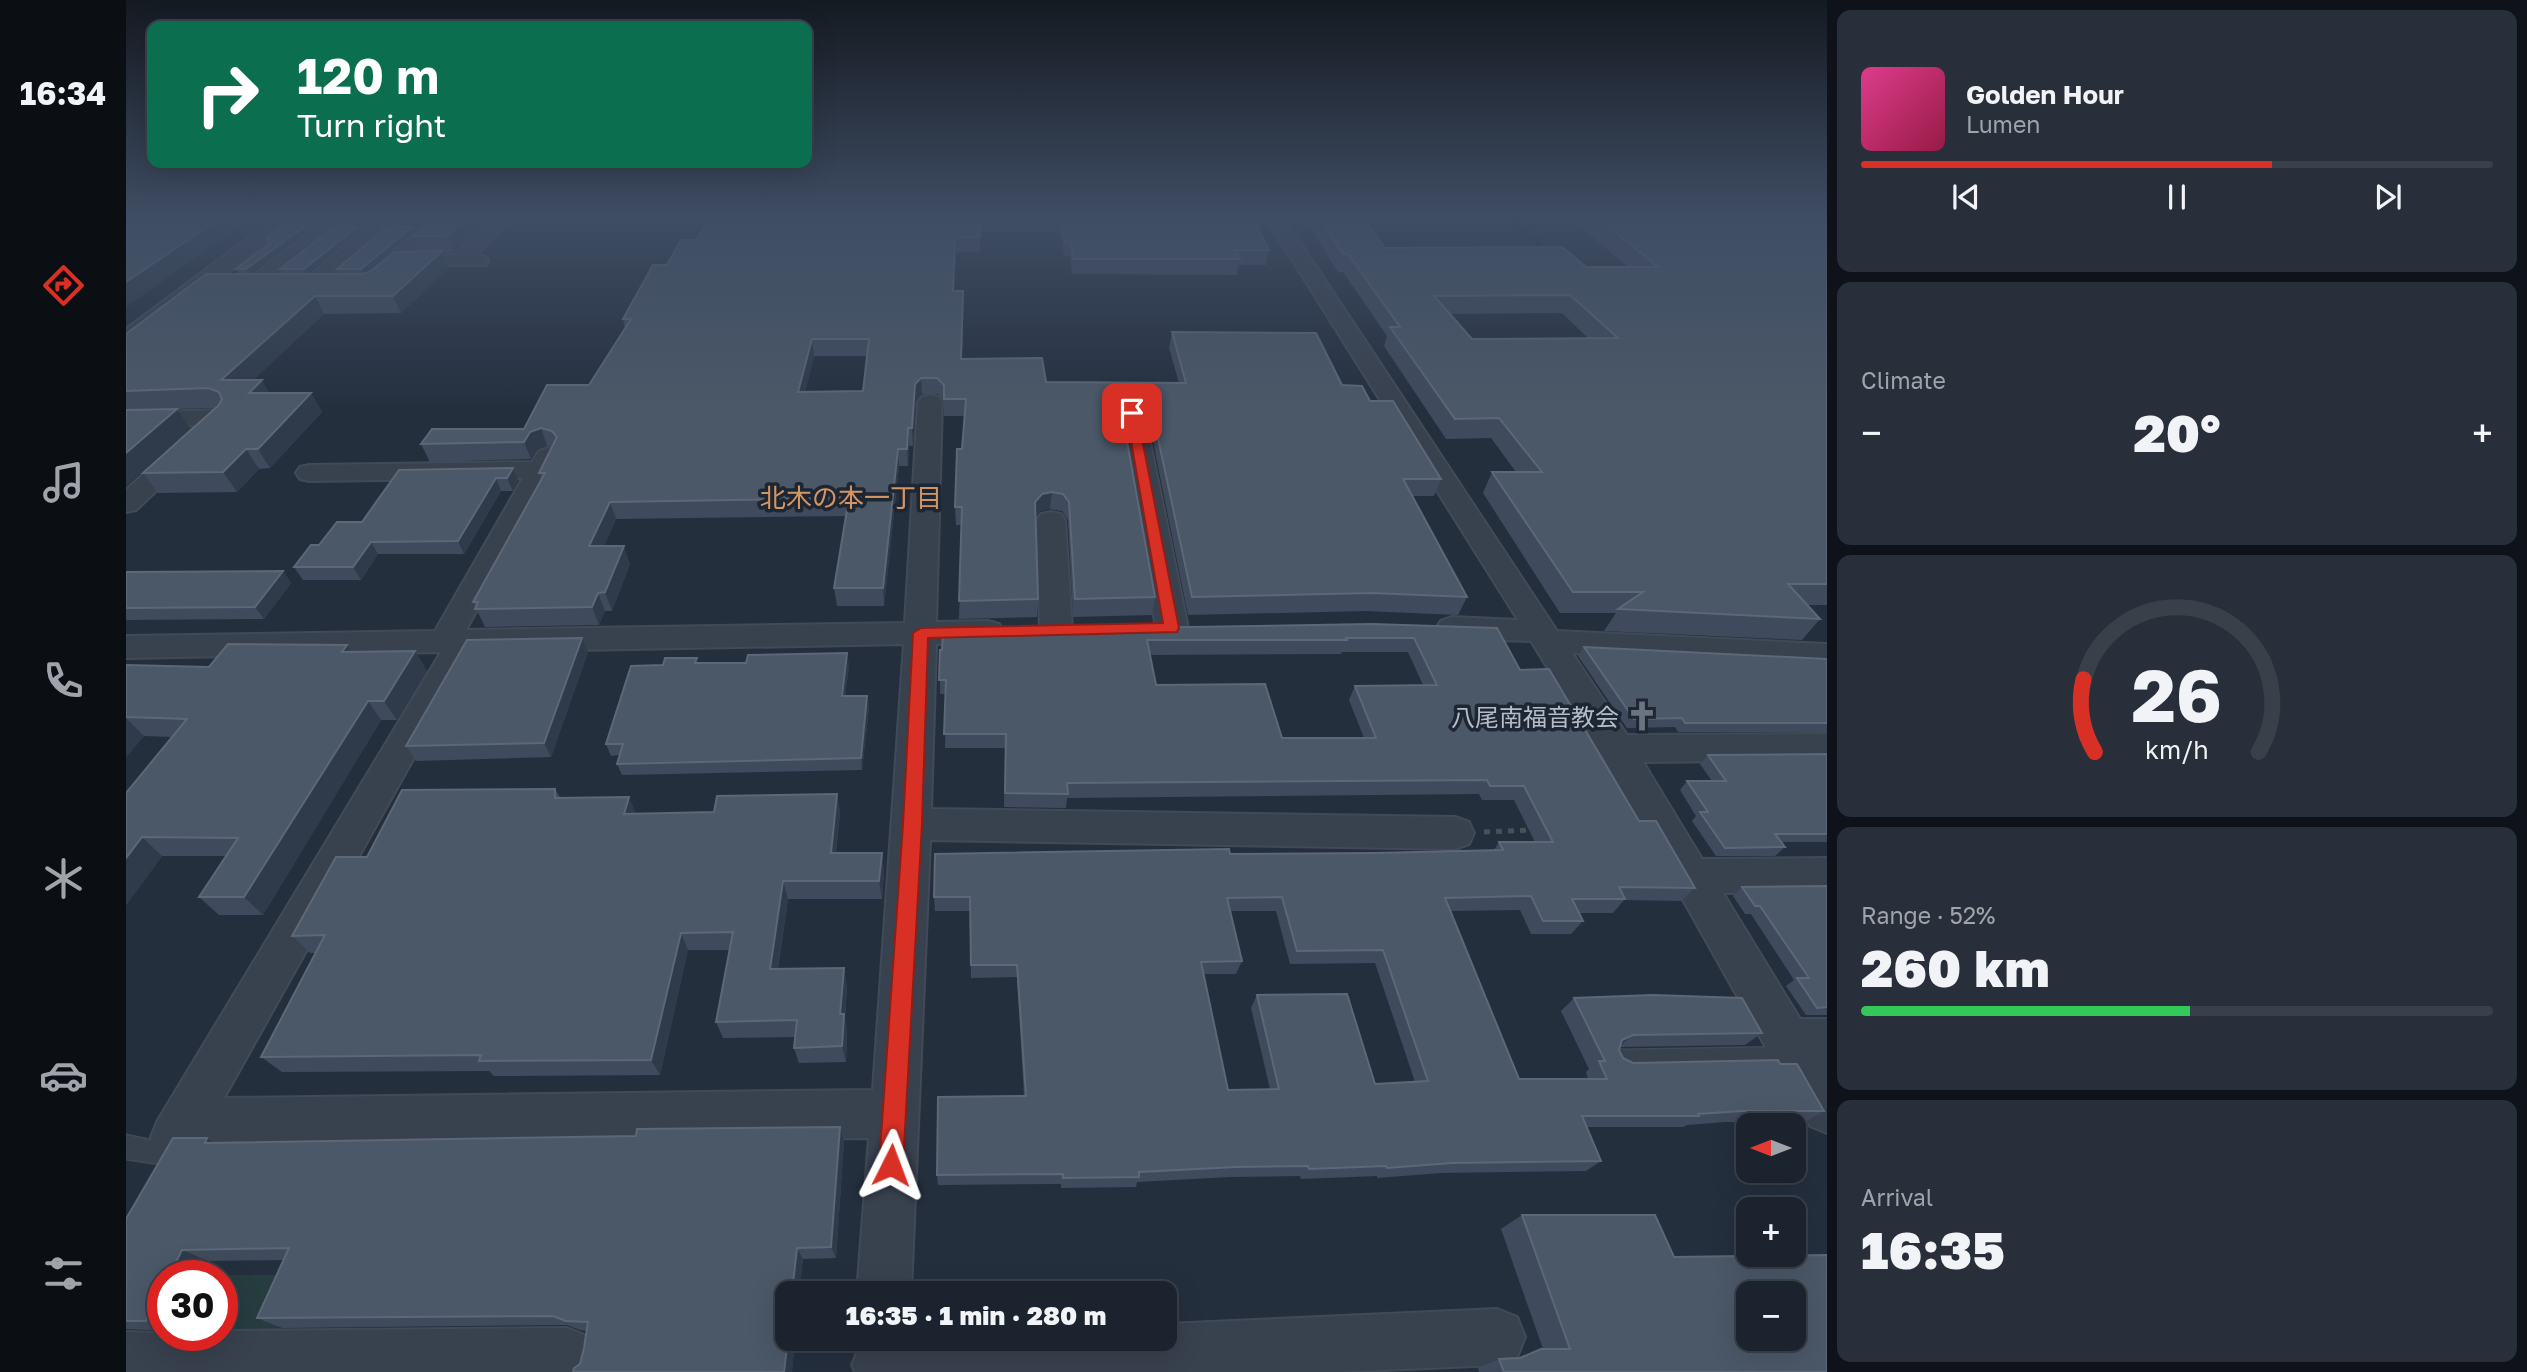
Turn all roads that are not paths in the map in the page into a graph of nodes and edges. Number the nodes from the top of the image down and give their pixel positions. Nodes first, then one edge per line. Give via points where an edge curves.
1 (204, 282) edge
2 (205, 282) edge
3 (354, 282) edge
4 (1316, 282) edge
5 (242, 283) joint
6 (313, 283) joint
7 (126, 339) edge
8 (930, 402) dead end
9 (1132, 413) dead end
10 (126, 420) edge
11 (309, 473) dead end
12 (126, 504) edge
13 (1051, 520) dead end
14 (1420, 627) edge
15 (1172, 628) edge
16 (921, 633) junction
17 (1545, 636) junction
18 (454, 640) junction
19 (126, 647) edge
20 (1827, 655) edge
21 (1827, 747) edge
22 (1617, 749) junction
23 (912, 824) junction
24 (1455, 833) road end
25 (1827, 874) edge
26 (1690, 876) junction
27 (1803, 1047) edge
28 (1619, 1061) edge
29 (1827, 1109) edge
30 (894, 1114) junction
31 (175, 1138) junction
32 (126, 1147) edge
33 (146, 1188) edge
34 (885, 1281) edge
35 (1497, 1337) dead end
36 (880, 1358) edge
37 (126, 1360) edge
38 (563, 1372) edge

1 - 7 street
2 - 5 street
3 - 6 street
4 - 17 street
5 - 6 street
8 - 16 street
9 - 15 street
10 - 12 street via 220,417
11 - 18 street via 544,463
13 - 16 street via 1046,630
14 - 17 street
16 - 18 street
16 - 23 street
17 - 20 street
17 - 22 street
18 - 19 street
18 - 31 street
21 - 22 street
22 - 26 street
23 - 24 street
23 - 30 street
25 - 26 street
26 - 27 street
27 - 28 lane
27 - 29 street
30 - 31 street
30 - 34 street
31 - 32 lane
31 - 33 street
35 - 36 street
37 - 38 street via 567,1356

